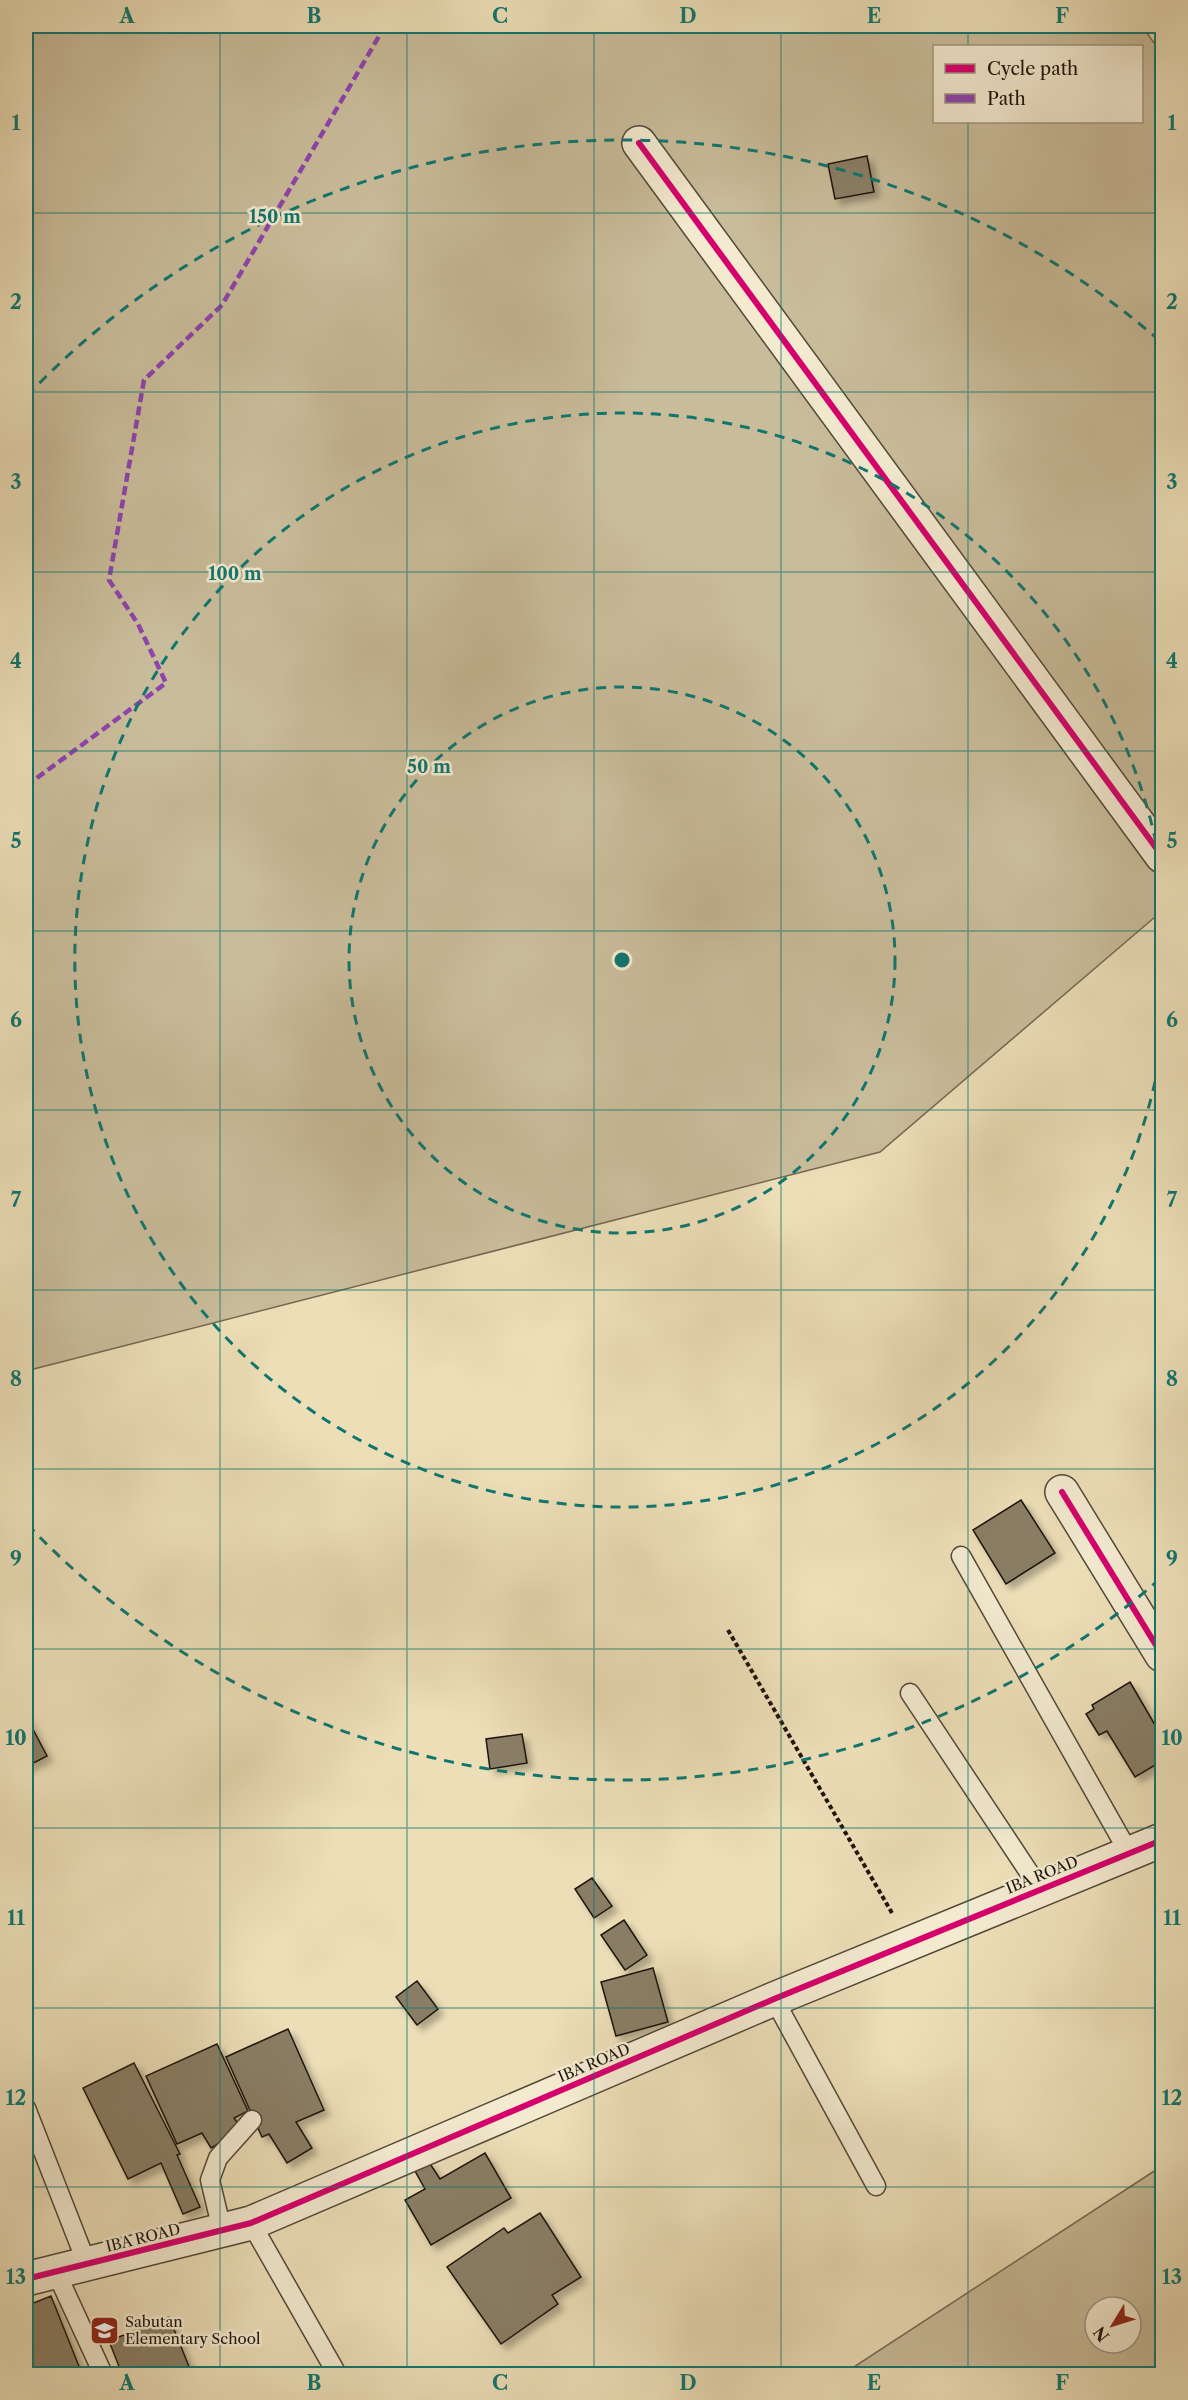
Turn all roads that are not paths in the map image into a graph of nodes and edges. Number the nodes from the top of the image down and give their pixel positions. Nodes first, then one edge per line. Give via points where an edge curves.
1 (639, 143) dead end
2 (1162, 856) edge
3 (1062, 1492) dead end
4 (960, 1556) dead end
5 (1162, 1655) edge
6 (910, 1693) dead end
7 (1162, 1840) edge
8 (1129, 1853) junction
9 (1040, 1889) junction
10 (774, 1999) junction
11 (26, 2108) edge
12 (252, 2120) dead end
13 (876, 2186) dead end
14 (236, 2227) junction
15 (56, 2272) edge
16 (103, 2374) edge
17 (338, 2374) edge

1 - 2 street
3 - 5 street
4 - 8 lane
6 - 9 lane
7 - 8 street, IBA ROAD
8 - 9 street, IBA ROAD
9 - 10 street, IBA ROAD
10 - 13 lane
10 - 14 street, IBA ROAD
11 - 15 lane
12 - 14 lane via 218,2158 210,2180
14 - 15 street, IBA ROAD
14 - 17 lane
15 - 16 lane

